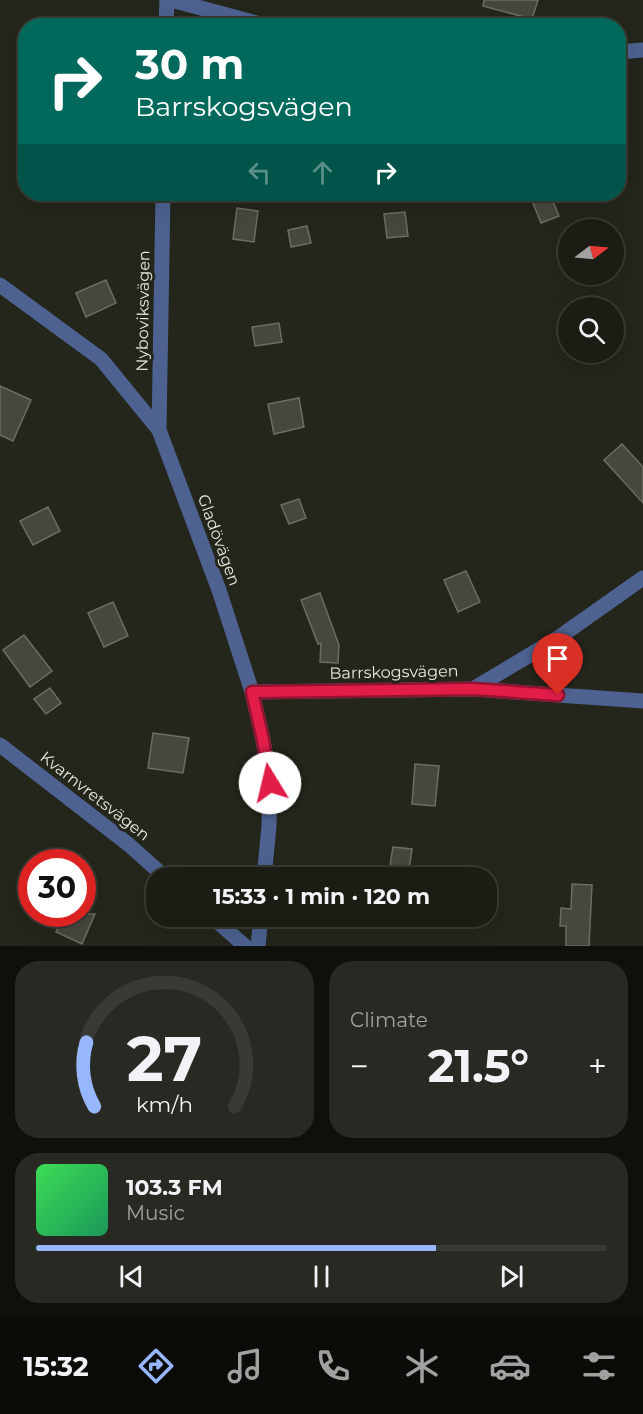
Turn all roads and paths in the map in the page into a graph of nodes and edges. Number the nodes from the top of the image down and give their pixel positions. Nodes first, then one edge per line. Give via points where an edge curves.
1 (169, 0) edge
2 (167, 18) edge
3 (238, 18) edge
4 (643, 50) edge
5 (626, 51) edge
6 (163, 201) edge
7 (0, 285) edge
8 (159, 430) junction
9 (643, 578) edge
10 (473, 689) junction
11 (252, 692) junction
12 (643, 701) edge
13 (0, 745) edge
14 (154, 867) edge
15 (265, 867) edge
16 (223, 927) edge
17 (260, 927) edge
18 (245, 946) edge
19 (258, 946) edge

1 - 2 street
1 - 3 street
4 - 5 street
6 - 8 street, Nyboviksvägen
7 - 8 street, Gladövägen via 101,359
8 - 11 street, Gladövägen via 219,590
9 - 10 street via 558,638
10 - 11 street, Barrskogsvägen
10 - 12 street, Barrskogsvägen
11 - 15 street, Gladövägen via 270,783
13 - 14 street, Kvarnvretsvägen
16 - 18 street
17 - 19 street

